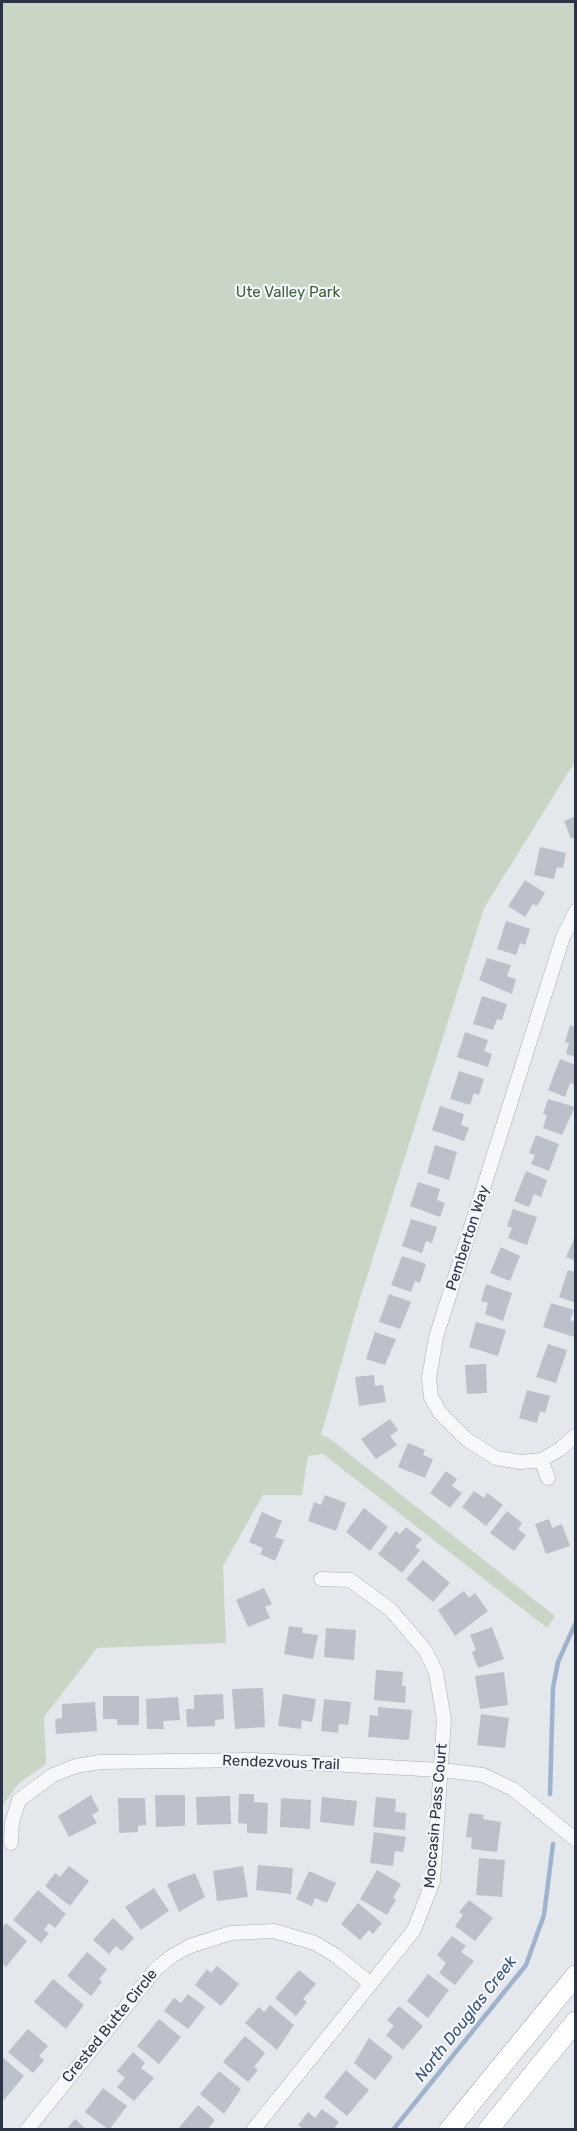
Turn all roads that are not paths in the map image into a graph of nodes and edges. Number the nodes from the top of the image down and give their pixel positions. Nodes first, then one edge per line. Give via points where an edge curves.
1 (576, 911) edge
2 (576, 1435) edge
3 (541, 1460) junction
4 (548, 1478) dead end
5 (321, 1579) dead end
6 (442, 1770) junction
7 (576, 1840) edge
8 (11, 1843) dead end
9 (576, 1975) edge
10 (371, 1984) junction
11 (576, 2021) edge
12 (27, 2130) edge
13 (253, 2130) edge
14 (449, 2130) edge
15 (488, 2130) edge

1 - 3 street, Pemberton Way via 559,949 436,1337 426,1398 480,1450 496,1458
2 - 3 street
3 - 4 street
5 - 6 street, Moccasin Pass Court via 350,1580 392,1611 425,1650 441,1694
6 - 7 street, Rendezvous Trail via 500,1781
6 - 8 street, Rendezvous Trail via 253,1760 100,1762 76,1766 53,1775 19,1800
6 - 10 street, Moccasin Pass Court via 433,1881 414,1930
9 - 14 main road
10 - 12 street, Crested Butte Circle via 315,1943 274,1931 231,1933 190,1946 156,1969
10 - 13 street, Moccasin Pass Court
11 - 15 main road

